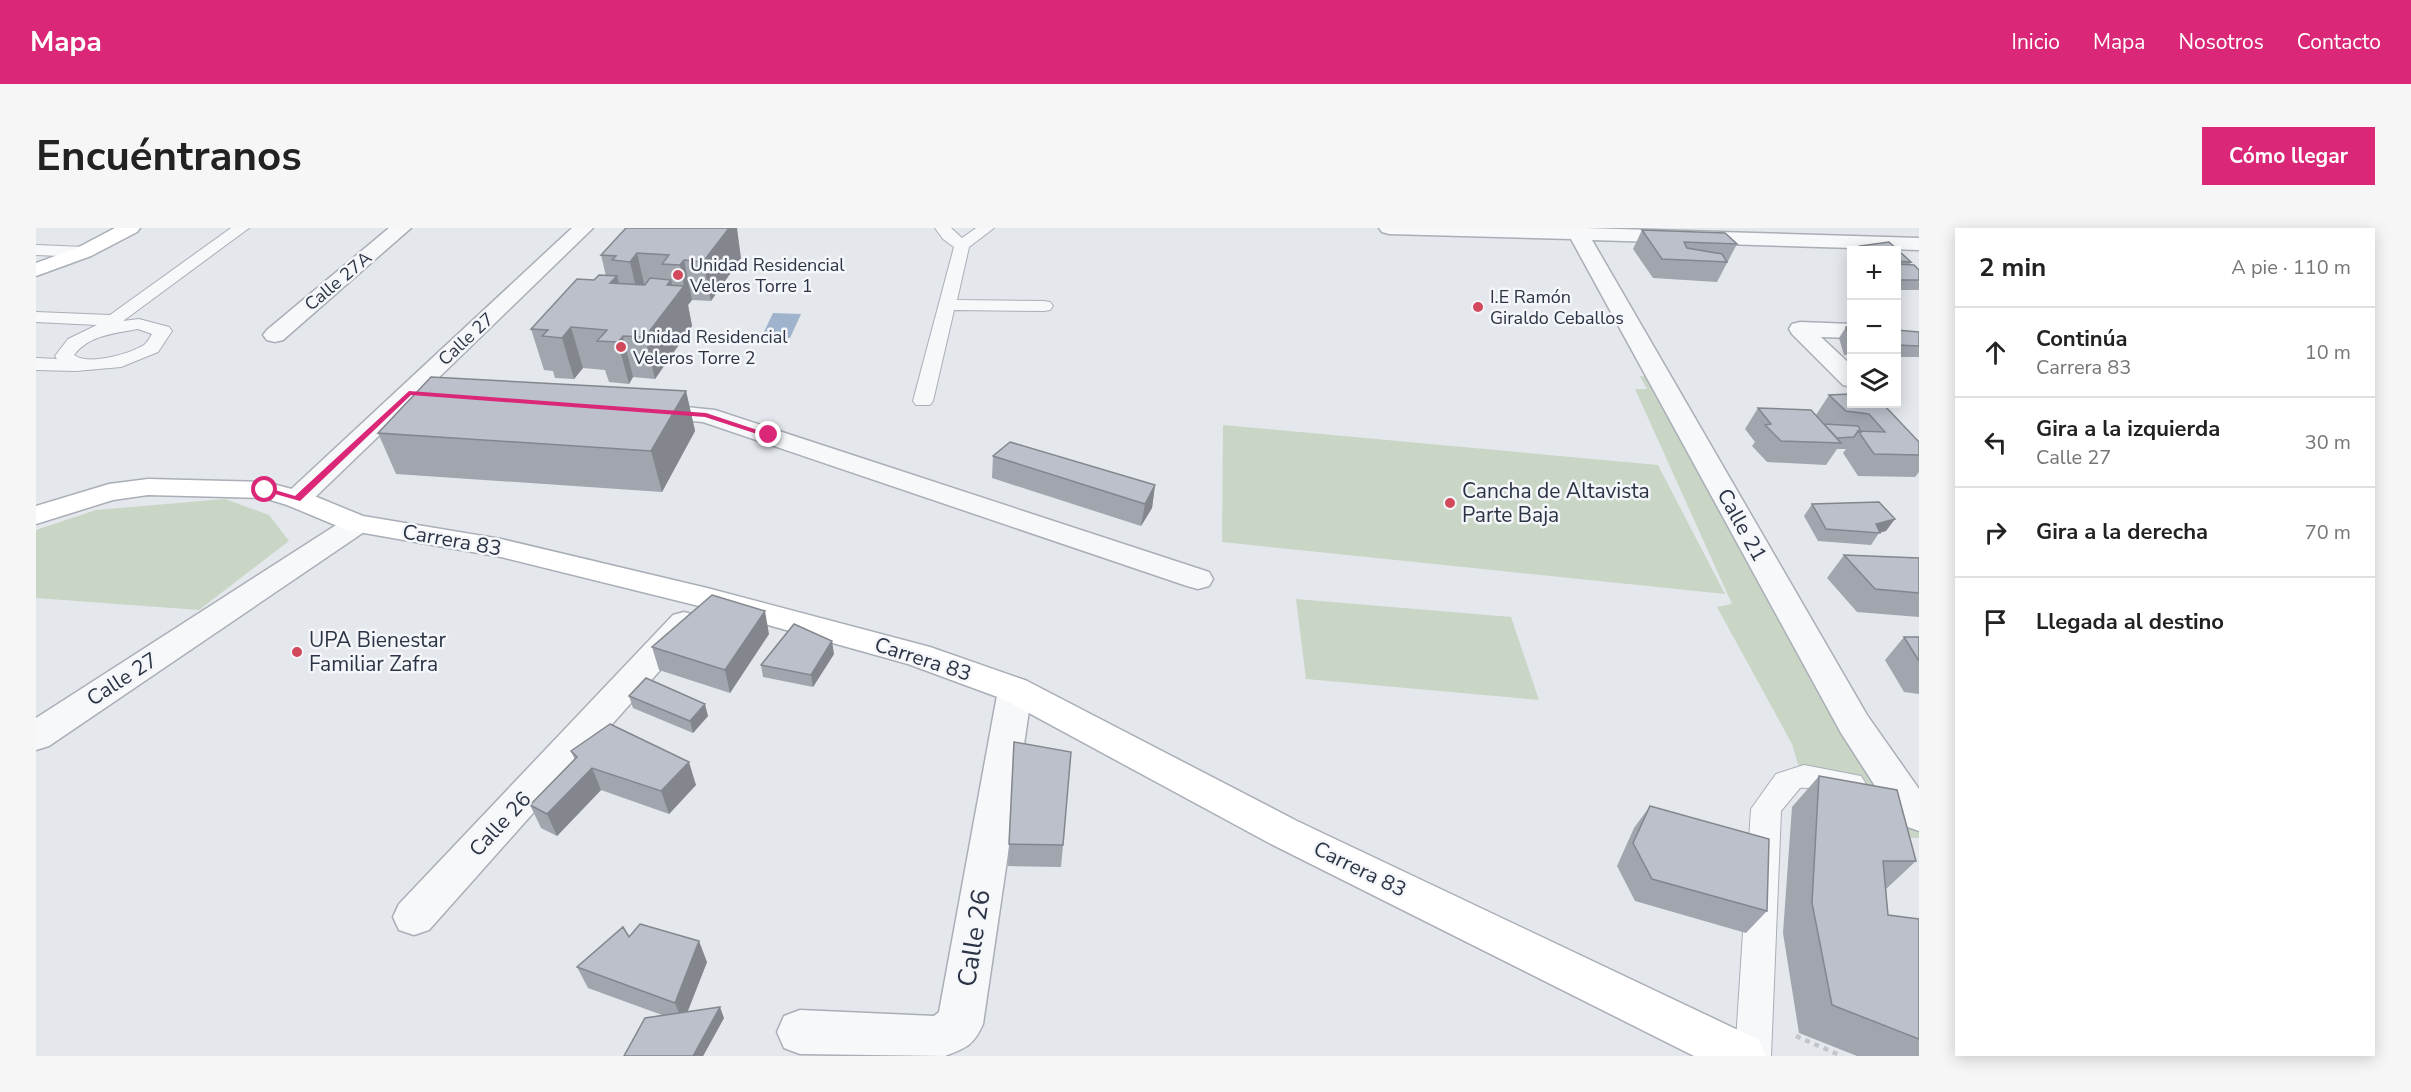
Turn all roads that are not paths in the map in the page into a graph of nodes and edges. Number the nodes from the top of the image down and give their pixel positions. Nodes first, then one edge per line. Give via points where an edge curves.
1 (130, 228) edge
2 (241, 228) edge
3 (401, 228) edge
4 (583, 228) edge
5 (943, 228) edge
6 (986, 228) edge
7 (1389, 228) edge
8 (1882, 228) edge
9 (1576, 231) edge
10 (1911, 244) edge
11 (962, 245) junction
12 (36, 250) edge
13 (84, 252) junction
14 (1919, 257) edge
15 (36, 270) edge
16 (947, 305) junction
17 (1044, 306) dead end
18 (36, 318) edge
19 (115, 320) junction
20 (99, 331) junction
21 (1847, 331) edge
22 (275, 335) dead end
23 (36, 364) edge
24 (76, 365) junction
25 (1847, 377) edge
26 (409, 393) junction
27 (480, 398) edge
28 (923, 401) dead end
29 (623, 409) edge
30 (297, 499) junction
31 (36, 515) edge
32 (357, 524) junction
33 (1198, 579) dead end
34 (707, 597) junction
35 (1015, 690) junction
36 (36, 736) edge
37 (1899, 792) junction
38 (1919, 815) edge
39 (414, 917) dead end
40 (800, 1032) dead end
41 (1743, 1056) edge
42 (1753, 1056) edge

1 - 13 street
2 - 19 lane
3 - 22 street, Calle 27A
4 - 26 street, Calle 27
5 - 11 lane
6 - 11 lane
7 - 9 street
8 - 10 street
9 - 10 street
9 - 37 street, Calle 21 via 1854,724
10 - 14 street
11 - 16 lane
12 - 13 lane
13 - 15 street
16 - 17 lane
16 - 28 lane
18 - 19 lane
19 - 20 lane
20 - 24 lane via 74,343 64,356
20 - 24 lane via 140,324 163,331 153,348 114,363
21 - 25 street via 1800,329
23 - 24 lane
26 - 27 street
26 - 30 street, Calle 27
29 - 33 street via 706,415
30 - 31 street, Carrera 83 via 265,490 148,487 109,492
30 - 32 street, Carrera 83
32 - 34 street, Carrera 83 via 501,548
32 - 36 street, Calle 27
34 - 35 street, Carrera 83 via 918,655
34 - 39 street, Calle 26
35 - 40 street, Calle 26 via 960,1024 934,1038
35 - 41 street, Carrera 83 via 1283,832
37 - 38 street, Calle 21
37 - 42 lane via 1802,777 1789,780 1766,809

